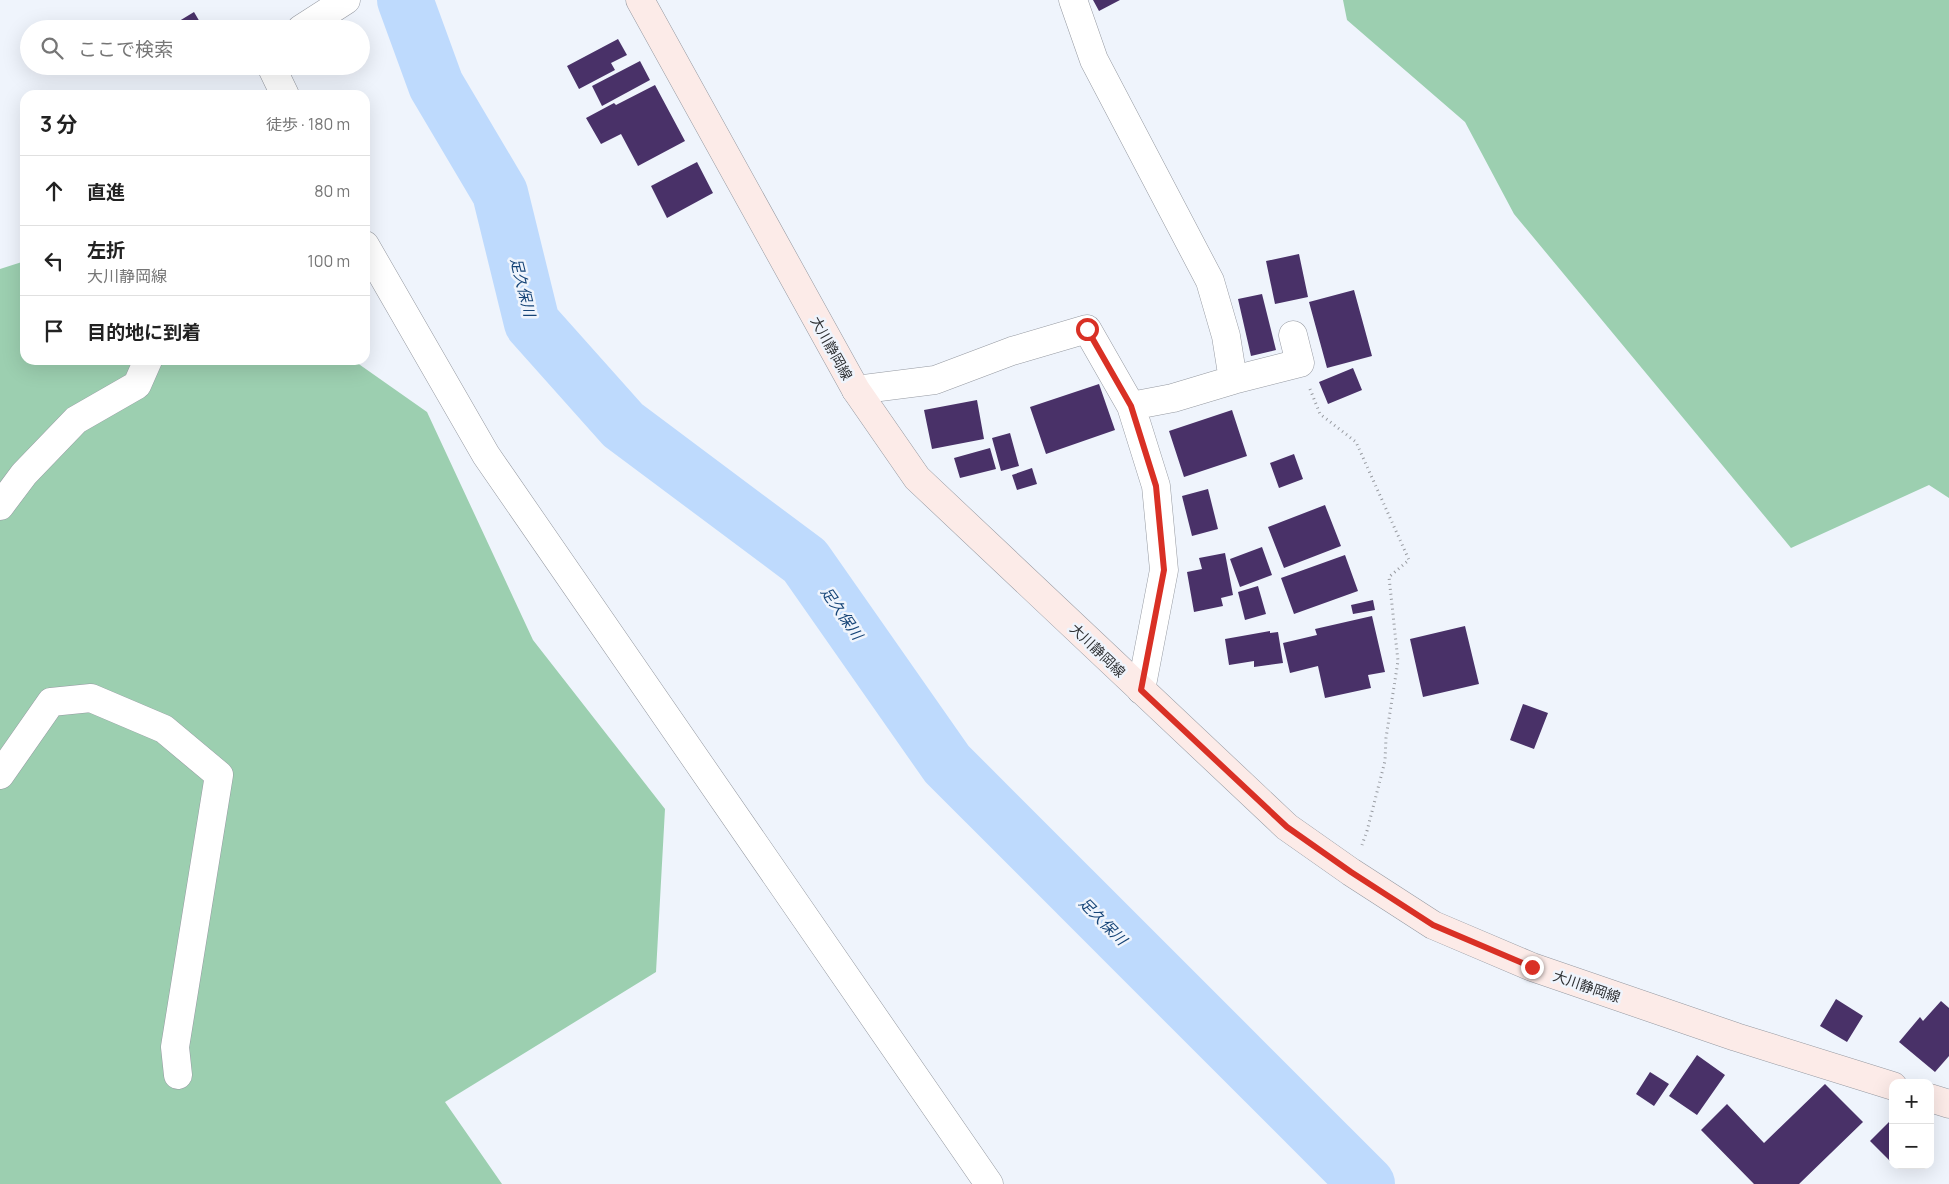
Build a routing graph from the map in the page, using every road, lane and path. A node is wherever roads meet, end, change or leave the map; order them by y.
1 (346, 0) edge
2 (640, 0) edge
3 (1073, 0) edge
4 (315, 20) edge
5 (275, 75) edge
6 (283, 90) edge
7 (370, 254) edge
8 (1293, 335) dead end
9 (1300, 363) junction
10 (146, 365) edge
11 (1233, 380) junction
12 (856, 390) junction
13 (1131, 406) junction
14 (0, 506) edge
15 (1141, 690) junction
16 (0, 775) edge
17 (1351, 872) junction
18 (178, 1075) dead end
19 (1889, 1085) edge
20 (1934, 1099) edge
21 (1949, 1104) edge
22 (989, 1184) edge

1 - 4 street
2 - 12 main road, 大川静岡線
3 - 11 street
5 - 6 street
7 - 22 street
8 - 9 street
9 - 11 street
9 - 17 path
10 - 14 street
11 - 13 street
12 - 13 street
12 - 15 main road, 大川静岡線
13 - 15 street
15 - 17 main road, 大川静岡線
16 - 18 street
17 - 19 main road, 大川静岡線
20 - 21 main road

